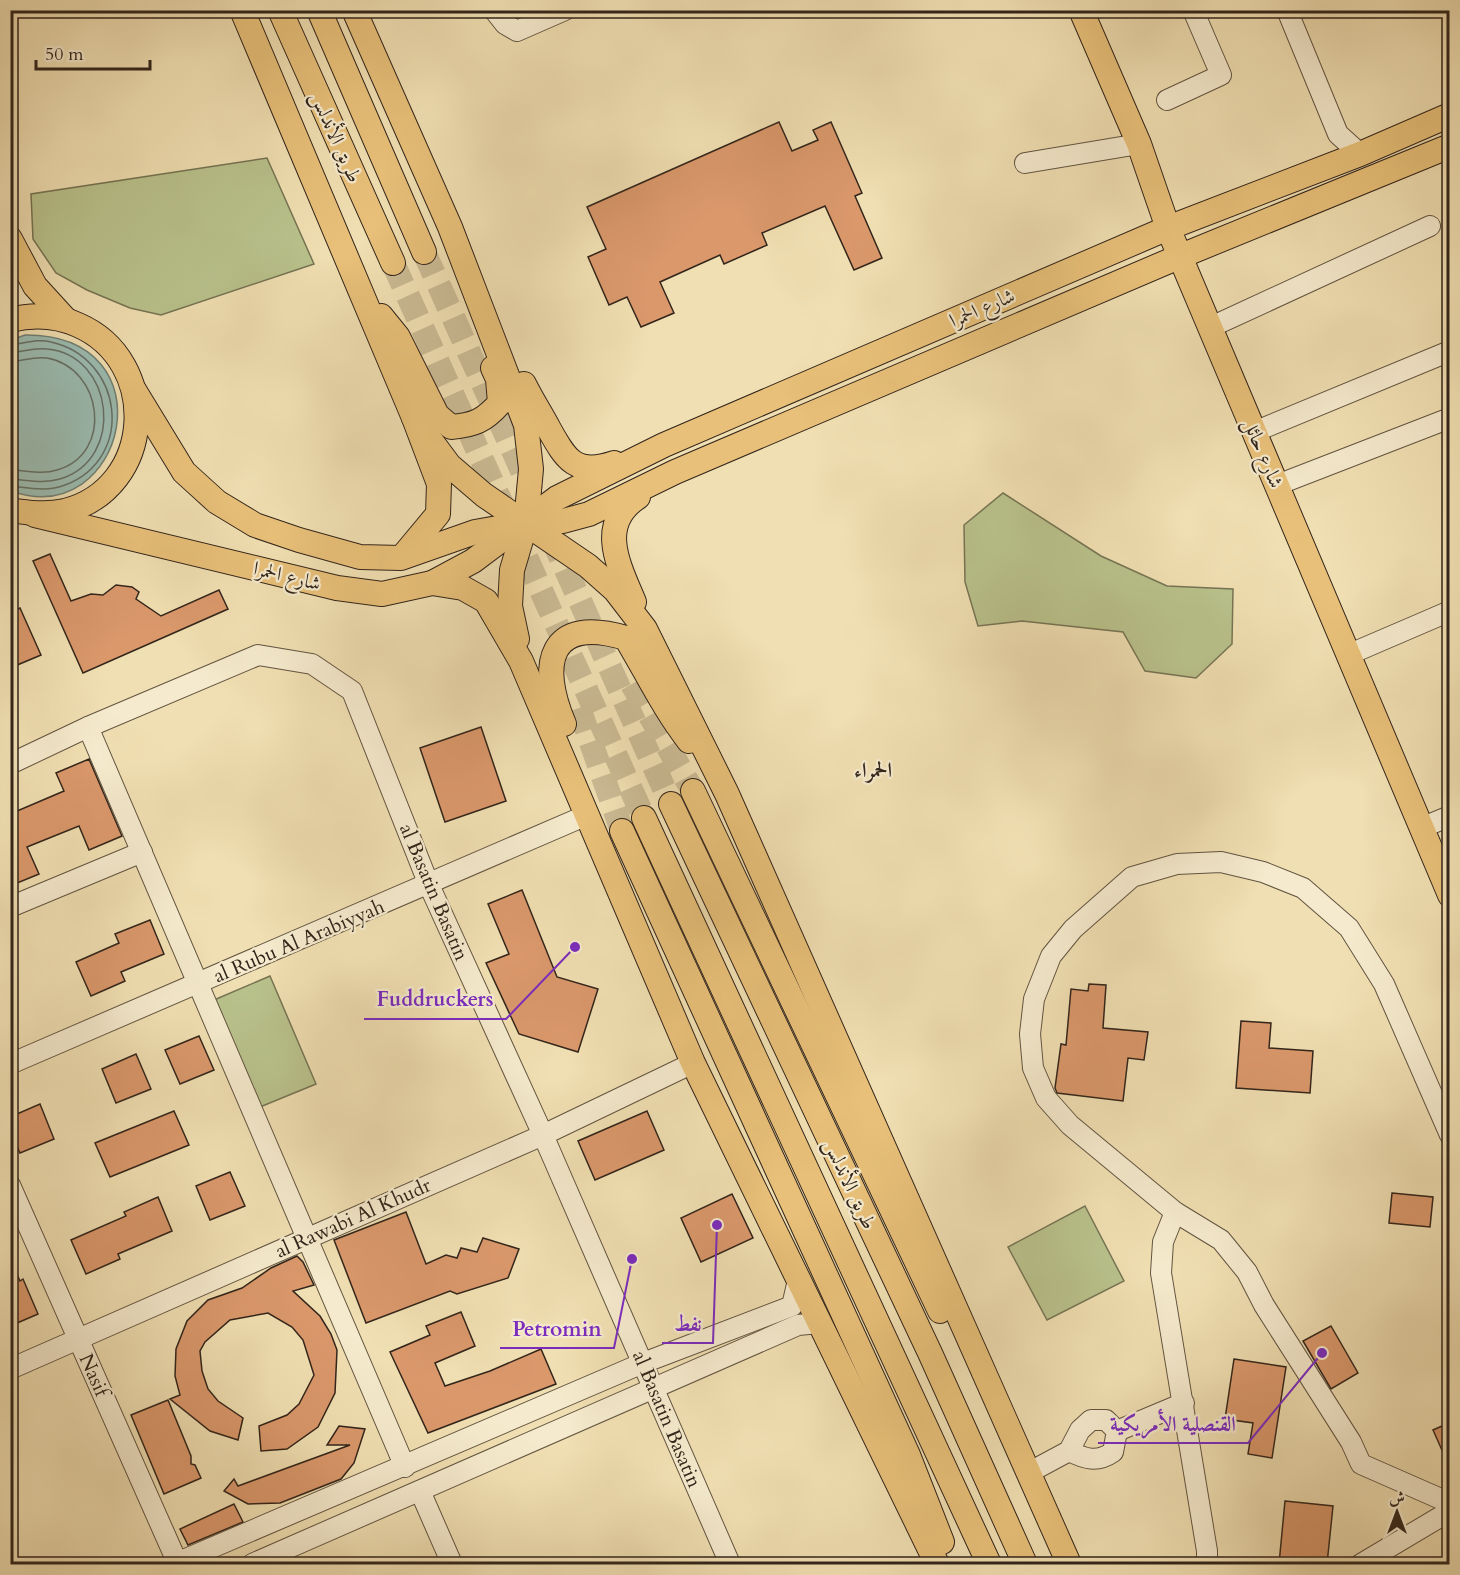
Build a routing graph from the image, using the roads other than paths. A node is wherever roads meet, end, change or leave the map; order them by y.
1 (242, 10) edge
2 (280, 10) edge
3 (319, 10) edge
4 (354, 10) edge
5 (494, 10) edge
6 (565, 10) edge
7 (1081, 10) edge
8 (1192, 10) edge
9 (1287, 10) edge
10 (1167, 100) dead end
11 (1449, 115) edge
12 (1139, 144) junction
13 (1449, 146) edge
14 (1359, 153) junction
15 (1025, 163) dead end
16 (1430, 226) dead end
17 (450, 227) junction
18 (10, 239) edge
19 (1175, 243) junction
20 (424, 252) tunnel mouth
21 (393, 263) tunnel mouth
22 (361, 291) junction
23 (10, 320) edge
24 (66, 320) junction
25 (1211, 327) junction
26 (1449, 351) edge
27 (134, 390) junction
28 (414, 418) junction
29 (1449, 418) edge
30 (1254, 432) junction
31 (664, 445) junction
32 (675, 472) junction
33 (1277, 485) junction
34 (10, 510) edge
35 (35, 515) junction
36 (526, 524) junction
37 (401, 558) junction
38 (432, 583) junction
39 (1449, 611) edge
40 (645, 629) junction
41 (1350, 654) junction
42 (521, 661) junction
43 (88, 727) junction
44 (10, 764) edge
45 (693, 791) tunnel mouth
46 (727, 794) junction
47 (671, 804) tunnel mouth
48 (587, 815) junction
49 (1449, 816) edge
50 (644, 818) tunnel mouth
51 (1421, 828) junction
52 (622, 831) tunnel mouth
53 (142, 852) junction
54 (429, 885) junction
55 (1449, 895) edge
56 (10, 907) edge
57 (198, 984) junction
58 (693, 1063) junction
59 (10, 1064) edge
60 (543, 1135) junction
61 (1449, 1135) edge
62 (10, 1185) edge
63 (15, 1206) edge
64 (1175, 1212) junction
65 (307, 1238) junction
66 (798, 1280) junction
67 (819, 1323) junction
68 (78, 1339) junction
69 (643, 1363) junction
70 (10, 1369) edge
71 (654, 1388) junction
72 (1184, 1403) junction
73 (1117, 1431) junction
74 (1069, 1451) junction
75 (405, 1467) junction
76 (1030, 1472) junction
77 (420, 1491) junction
78 (1449, 1503) edge
79 (1449, 1511) edge
80 (176, 1564) edge
81 (252, 1564) edge
82 (452, 1564) edge
83 (730, 1564) edge
84 (937, 1564) edge
85 (951, 1564) edge
86 (989, 1564) edge
87 (1025, 1564) edge
88 (1069, 1564) edge
89 (1207, 1564) edge
90 (1361, 1564) edge

1 - 22 main road
2 - 21 main road, طريق الأندلس
3 - 20 main road, طريق الأندلس
4 - 17 main road
5 - 6 street
7 - 12 main road, شارع حائل
8 - 10 street
9 - 14 street
11 - 14 main road, شارع الحمرا
12 - 15 street
12 - 19 main road, شارع حائل
13 - 19 main road, شارع الحمرا
14 - 19 main road, شارع الحمرا
16 - 25 street
17 - 22 main road
17 - 31 main road
17 - 36 main road
18 - 24 main road
19 - 25 main road, شارع حائل
19 - 31 main road, شارع الحمرا
19 - 32 main road, شارع الحمرا
22 - 28 main road
23 - 24 main road
24 - 27 main road
25 - 30 main road, شارع حائل
26 - 30 street
27 - 35 main road
27 - 37 main road, شارع الحمرا
28 - 36 main road
28 - 37 main road
29 - 33 street
30 - 33 main road, شارع حائل
31 - 36 main road, شارع الحمرا
32 - 36 main road, شارع الحمرا
32 - 40 main road
33 - 41 main road, شارع حائل
34 - 35 main road, شارع الحمرا
35 - 38 main road, شارع الحمرا
36 - 37 main road, شارع الحمرا
36 - 38 main road, شارع الحمرا
36 - 40 main road
36 - 42 main road
38 - 42 main road
39 - 41 street
40 - 46 main road
41 - 51 main road, شارع حائل
42 - 48 main road
43 - 44 street, al Basatin Basatin
43 - 53 street
43 - 54 street, al Basatin Basatin
45 - 76 main road
46 - 48 main road
46 - 76 main road
47 - 87 main road, طريق الأندلس
48 - 54 street, al Rubu Al Arabiyyah
48 - 58 main road
49 - 51 street
50 - 86 main road, طريق الأندلس
51 - 55 main road, شارع حائل
52 - 85 main road
53 - 56 street
53 - 57 street
54 - 57 street, al Rubu Al Arabiyyah
54 - 60 street, al Basatin Basatin
57 - 59 street, al Rubu Al Arabiyyah
57 - 65 street
58 - 60 street, al Rawabi Al Khudr
58 - 66 main road
60 - 65 street, al Rawabi Al Khudr
60 - 69 street, al Basatin Basatin
61 - 64 street
62 - 63 street, Nasif
63 - 68 street, Nasif
64 - 72 street
64 - 78 street
65 - 68 street, al Rawabi Al Khudr
65 - 75 street
66 - 67 main road
66 - 69 street
67 - 71 street
67 - 84 main road
68 - 70 street, al Rawabi Al Khudr
68 - 80 street, Nasif
69 - 71 street, al Basatin Basatin
69 - 75 street
71 - 77 street
71 - 83 street, al Basatin Basatin
72 - 73 street
72 - 89 street
73 - 74 street
73 - 74 street
74 - 76 street
75 - 80 street
76 - 88 main road
77 - 81 street
77 - 82 street
79 - 90 street

